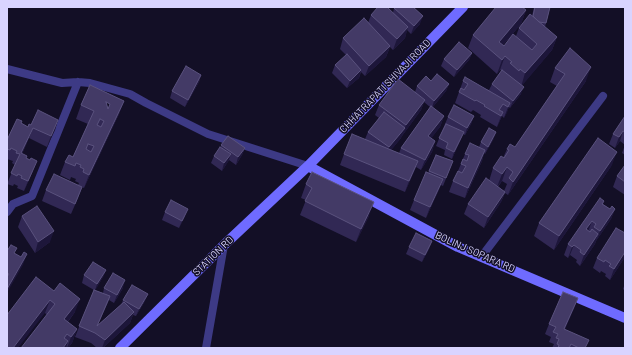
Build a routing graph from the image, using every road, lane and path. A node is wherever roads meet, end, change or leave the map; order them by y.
1 (463, 7) edge
2 (7, 69) edge
3 (78, 82) junction
4 (603, 96) dead end
5 (308, 166) junction
6 (7, 212) edge
7 (224, 245) junction
8 (482, 256) junction
9 (625, 318) edge
10 (120, 348) edge
11 (206, 348) edge

1 - 5 main road, CHHATRAPATI SHIVAJI ROAD
2 - 3 street
3 - 5 street
3 - 6 street
4 - 8 street
5 - 7 main road, STATION RD
5 - 8 main road, BOLINJ SOPARA RD
7 - 10 main road, STATION RD
7 - 11 street
8 - 9 main road, BOLINJ SOPARA RD

